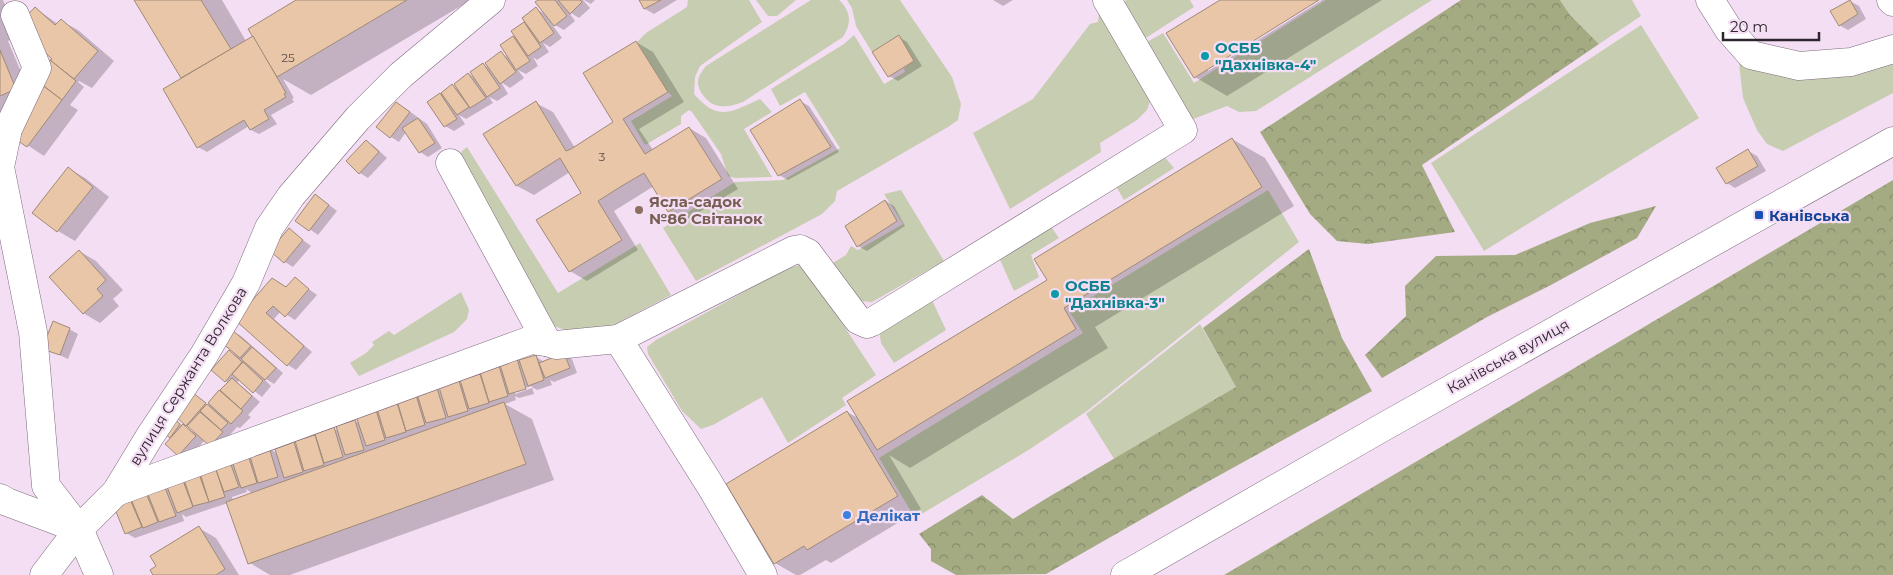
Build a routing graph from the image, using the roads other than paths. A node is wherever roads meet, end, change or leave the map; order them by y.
1 (491, 0) edge
2 (1107, 0) edge
3 (1710, 0) edge
4 (15, 15) dead end
5 (1889, 52) edge
6 (1893, 141) edge
7 (450, 162) dead end
8 (618, 339) junction
9 (547, 342) junction
10 (116, 492) junction
11 (0, 498) edge
12 (80, 529) junction
13 (44, 575) edge
14 (99, 575) edge
15 (763, 575) edge
16 (1125, 575) edge

1 - 10 street, вулиця Сержанта Волкова
2 - 8 street
3 - 5 street
4 - 12 street
6 - 16 street, Канівська вулиця
7 - 9 street
8 - 9 street
8 - 15 street
9 - 10 street
10 - 12 street, вулиця Сержанта Волкова
11 - 12 street
12 - 13 street, вулиця Сержанта Волкова
12 - 14 street

